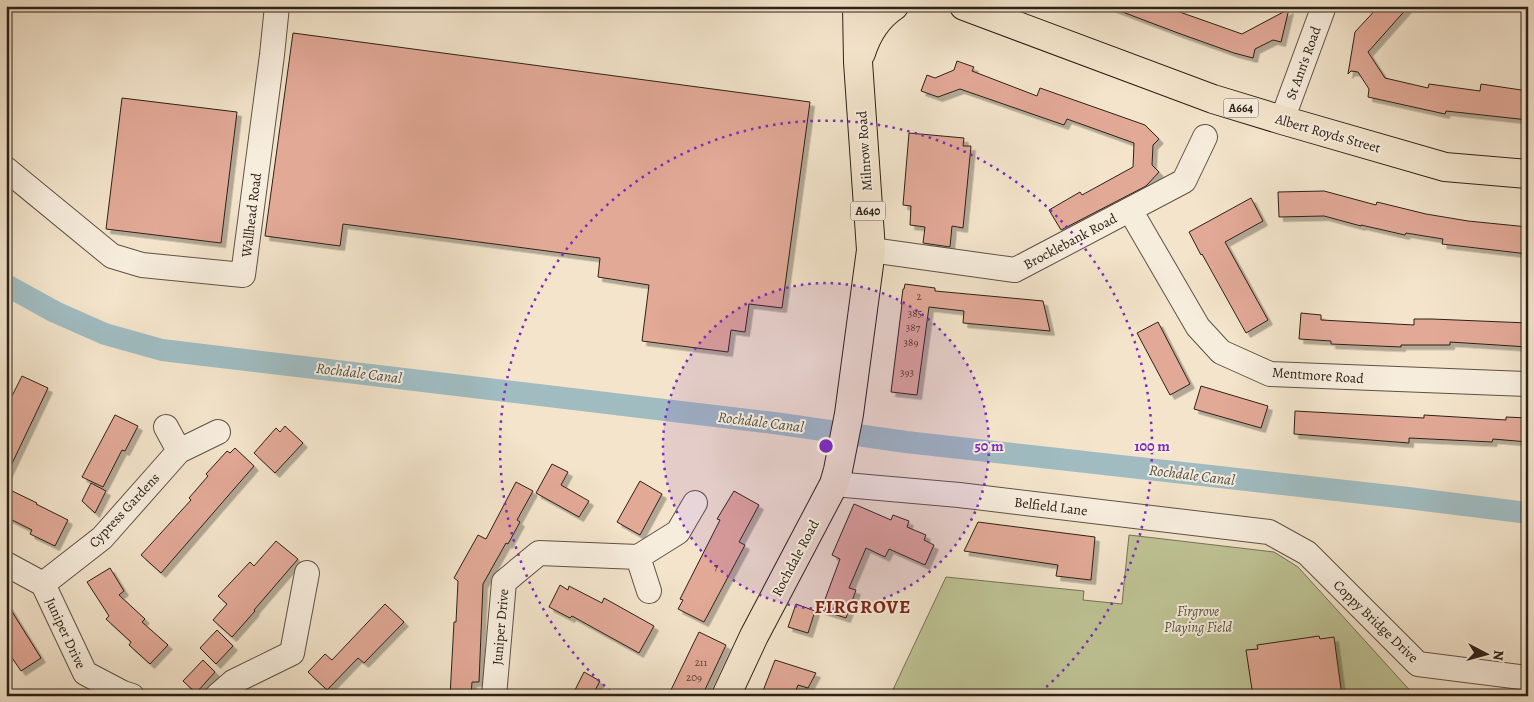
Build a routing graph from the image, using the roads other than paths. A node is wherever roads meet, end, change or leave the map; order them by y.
1 (277, 6) edge
2 (857, 6) edge
3 (894, 6) edge
4 (964, 6) edge
5 (1324, 6) edge
6 (858, 62) junction
7 (1282, 120) junction
8 (1205, 137) dead end
9 (6, 169) edge
10 (1528, 174) edge
11 (1130, 210) junction
12 (871, 250) junction
13 (1528, 384) edge
14 (849, 414) joint
15 (166, 428) dead end
16 (218, 432) dead end
17 (179, 451) junction
18 (836, 477) junction
19 (695, 503) dead end
20 (1269, 532) joint
21 (638, 557) junction
22 (6, 564) edge
23 (307, 573) dead end
24 (43, 584) junction
25 (648, 591) dead end
26 (1528, 678) edge
27 (125, 695) edge
28 (217, 696) edge
29 (494, 696) edge
30 (726, 696) edge

1 - 9 street, Wallhead Road
2 - 6 main road, Milnrow Road / A640
3 - 6 main road
4 - 7 main road, Albert Royds Street / A664
5 - 7 street, St Ann's Road
6 - 12 main road, Milnrow Road / A640
7 - 10 main road, Albert Royds Street / A664
8 - 11 street, Brocklebank Road
11 - 12 street, Brocklebank Road
11 - 13 street, Mentmore Road
12 - 14 main road, Milnrow Road / A640
14 - 18 main road, Rochdale Road / A640
15 - 17 street
16 - 17 street, Cypress Gardens
17 - 24 street, Cypress Gardens
18 - 20 street, Belfield Lane
18 - 30 main road, Rochdale Road / A640
19 - 21 street
20 - 26 street, Coppy Bridge Drive
21 - 25 street
21 - 29 street, Juniper Drive
22 - 24 street, Juniper Drive
23 - 28 street
24 - 27 street, Juniper Drive

